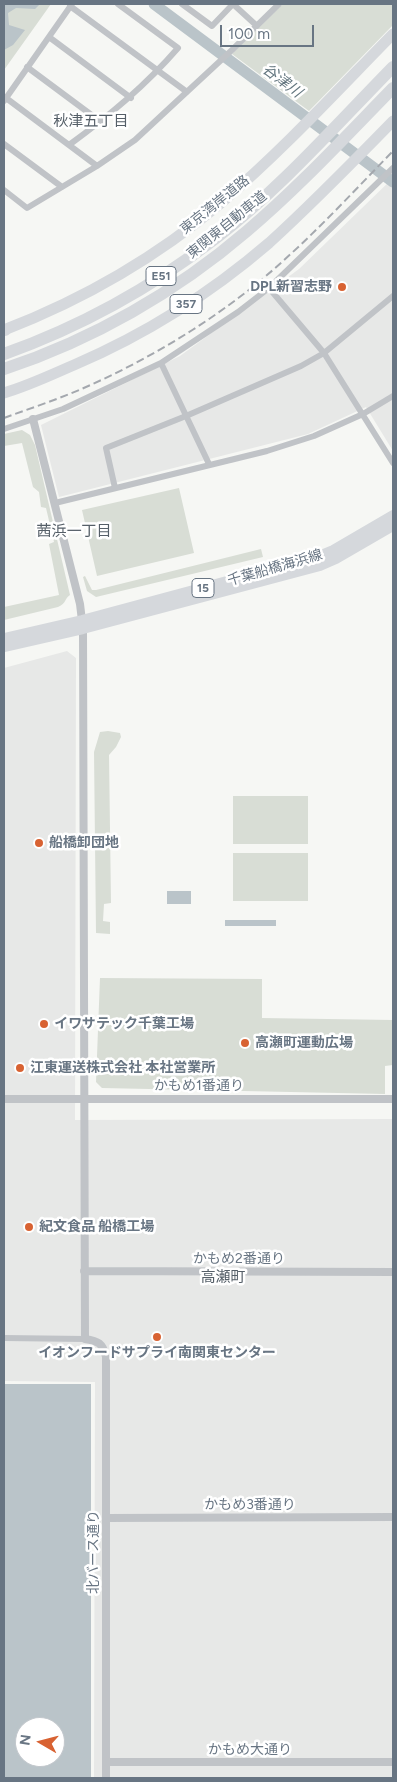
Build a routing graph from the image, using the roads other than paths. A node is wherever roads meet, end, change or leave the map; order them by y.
1 (118, 4) edge
2 (182, 4) edge
3 (233, 4) edge
4 (279, 4) edge
5 (71, 5) edge
6 (257, 26) junction
7 (393, 34) edge
8 (49, 37) junction
9 (27, 67) junction
10 (393, 67) edge
11 (157, 72) junction
12 (393, 88) edge
13 (187, 92) junction
14 (130, 98) junction
15 (5, 100) edge
16 (393, 121) edge
17 (101, 122) junction
18 (4, 144) edge
19 (69, 145) junction
20 (97, 166) junction
21 (393, 168) edge
22 (62, 188) junction
23 (4, 190) edge
24 (269, 288) junction
25 (393, 296) edge
26 (4, 330) edge
27 (324, 353) junction
28 (4, 354) edge
29 (162, 363) junction
30 (4, 369) edge
31 (4, 393) edge
32 (393, 396) edge
33 (363, 414) junction
34 (186, 416) junction
35 (33, 419) junction
36 (4, 429) edge
37 (393, 463) edge
38 (209, 464) junction
39 (116, 488) junction
40 (55, 503) junction
41 (393, 515) edge
42 (393, 526) edge
43 (83, 625) junction
44 (4, 638) edge
45 (4, 647) edge
46 (4, 1099) edge
47 (84, 1099) junction
48 (393, 1099) edge
49 (84, 1271) junction
50 (393, 1272) edge
51 (4, 1338) edge
52 (84, 1339) junction
53 (393, 1517) edge
54 (106, 1518) junction
55 (106, 1762) junction
56 (393, 1762) edge
57 (106, 1778) edge

1 - 11 street
2 - 3 street
3 - 6 street
4 - 6 street
5 - 8 street
5 - 11 street
6 - 13 street
7 - 26 highway, 東京湾岸道路
8 - 9 street
8 - 14 street
9 - 15 street
9 - 17 street
10 - 28 highway, 東関東自動車道 / E51
11 - 13 street
11 - 14 street
12 - 30 highway, 東関東自動車道 / E51
13 - 20 street
14 - 17 street
15 - 19 street
16 - 31 highway, 357
17 - 19 street
18 - 22 street
19 - 20 street
20 - 22 street
21 - 24 street
22 - 23 street
24 - 27 street
24 - 29 street
25 - 27 street
27 - 33 street
27 - 34 street
29 - 34 street
29 - 35 street
32 - 33 street
33 - 37 street
33 - 38 street
34 - 38 street
34 - 39 street
35 - 36 street
35 - 40 street
38 - 39 street
39 - 40 street
40 - 43 street
41 - 43 main road, 千葉船橋海浜線 / 15
42 - 43 main road, 千葉船橋海浜線 / 15
43 - 44 main road, 千葉船橋海浜線 / 15
43 - 45 main road, 千葉船橋海浜線 / 15
43 - 47 street
46 - 47 street, かもめ1番通り
47 - 48 street, かもめ1番通り
47 - 49 street
49 - 50 street, かもめ2番通り
49 - 52 street
51 - 52 street
52 - 54 street, 北バース通り
53 - 54 street, かもめ3番通り
54 - 55 street, 北バース通り
55 - 56 street, かもめ大通り
55 - 57 street, 北バース通り

